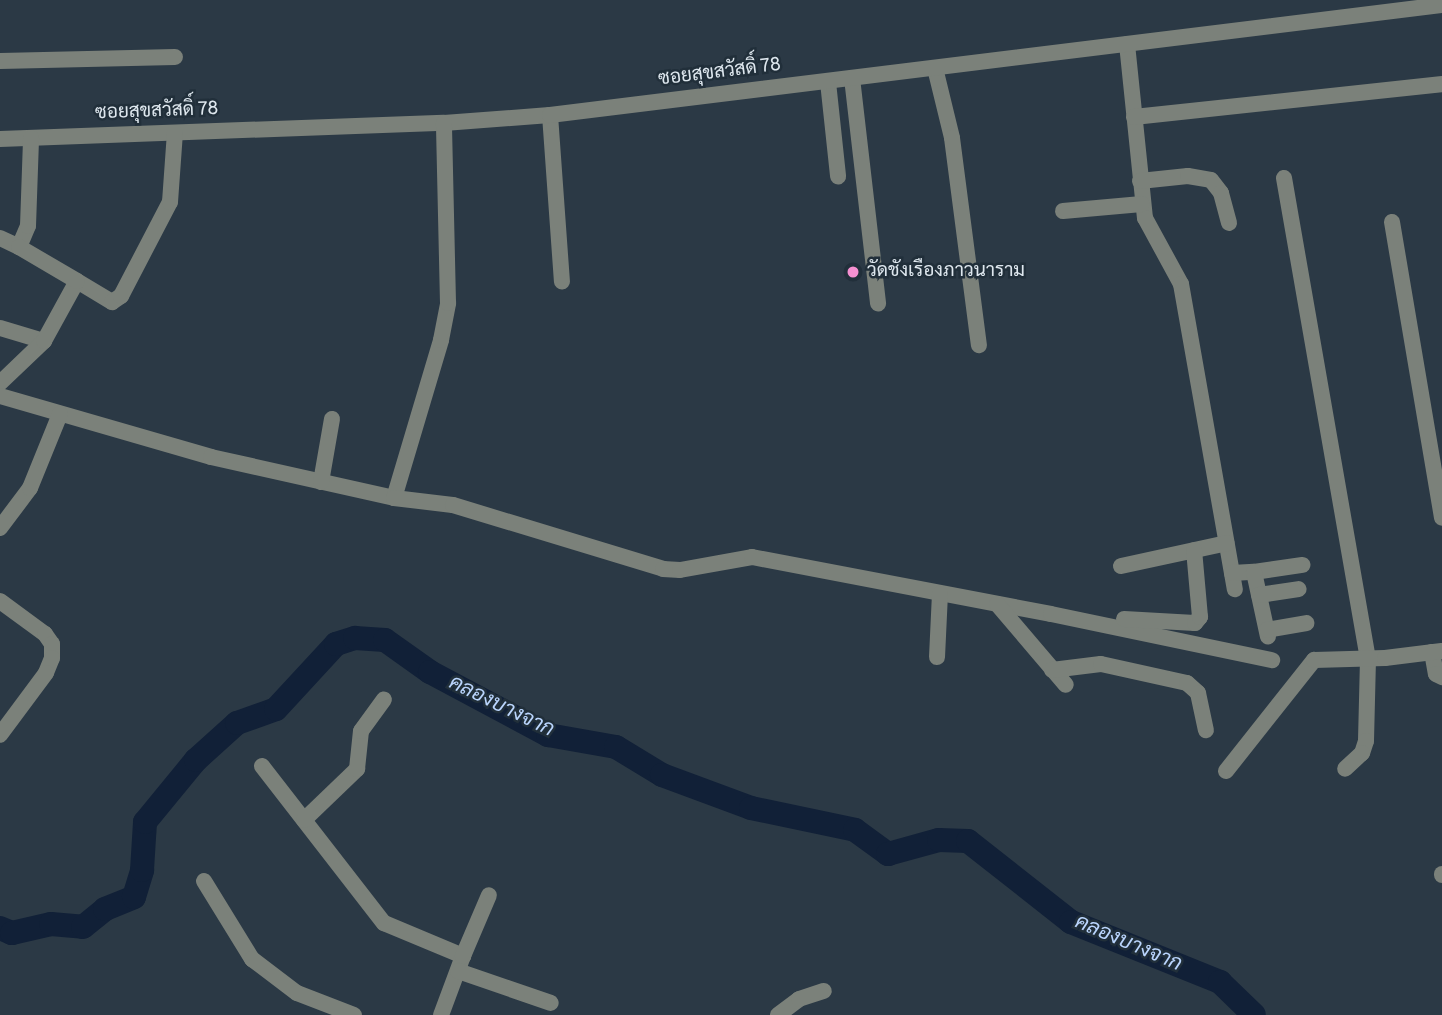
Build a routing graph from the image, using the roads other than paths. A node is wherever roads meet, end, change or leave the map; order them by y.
1 (1442, 5) edge
2 (1127, 44) junction
3 (174, 57) dead end
4 (0, 61) edge
5 (935, 68) junction
6 (852, 78) junction
7 (828, 82) junction
8 (1442, 84) edge
9 (550, 115) junction
10 (1134, 117) junction
11 (443, 123) junction
12 (175, 133) junction
13 (32, 138) junction
14 (0, 139) edge
15 (838, 176) dead end
16 (1284, 178) dead end
17 (1140, 181) junction
18 (1142, 204) junction
19 (1063, 211) dead end
20 (1392, 222) dead end
21 (1229, 223) dead end
22 (0, 237) edge
23 (19, 247) junction
24 (76, 281) junction
25 (562, 282) dead end
26 (878, 304) dead end
27 (0, 328) edge
28 (44, 341) junction
29 (979, 345) dead end
30 (0, 383) edge
31 (0, 396) edge
32 (60, 414) junction
33 (332, 419) dead end
34 (321, 482) junction
35 (394, 498) junction
36 (1442, 518) edge
37 (0, 528) edge
38 (1227, 543) junction
39 (1194, 550) junction
40 (1302, 565) dead end
41 (1121, 566) dead end
42 (1254, 572) junction
43 (1298, 589) dead end
44 (940, 594) junction
45 (1259, 595) junction
46 (0, 601) edge
47 (997, 604) junction
48 (1124, 619) dead end
49 (1306, 623) dead end
50 (1437, 651) edge
51 (937, 657) dead end
52 (1368, 659) junction
53 (1272, 660) dead end
54 (1052, 670) junction
55 (1442, 677) edge
56 (1066, 685) dead end
57 (384, 699) dead end
58 (1206, 730) dead end
59 (0, 735) edge
60 (262, 766) dead end
61 (1345, 769) dead end
62 (1226, 771) dead end
63 (304, 820) junction
64 (204, 881) dead end
65 (489, 895) dead end
66 (460, 963) junction
67 (824, 991) dead end
68 (551, 1003) dead end
69 (354, 1015) edge
70 (441, 1015) edge
71 (778, 1015) edge

1 - 2 street, ซอยสุขสวัสดิ์ 78
2 - 5 street, ซอยสุขสวัสดิ์ 78
2 - 10 street
3 - 4 street
5 - 6 street, ซอยสุขสวัสดิ์ 78
5 - 29 street
6 - 7 street, ซอยสุขสวัสดิ์ 78
6 - 26 street
7 - 9 street, ซอยสุขสวัสดิ์ 78
7 - 15 street
8 - 10 street
9 - 11 street, ซอยสุขสวัสดิ์ 78
9 - 25 street
10 - 17 street
11 - 12 street, ซอยสุขสวัสดิ์ 78
11 - 35 street
12 - 13 street, ซอยสุขสวัสดิ์ 78
12 - 24 street
13 - 14 street, ซอยสุขสวัสดิ์ 78
13 - 23 street
16 - 52 street
17 - 18 street
17 - 21 street
18 - 19 street
18 - 38 street
20 - 36 street
22 - 23 street
23 - 24 street
24 - 28 street
27 - 28 street
28 - 30 street
31 - 32 street
32 - 34 street
32 - 37 street
33 - 34 street
34 - 35 street
35 - 44 street
38 - 39 street
38 - 42 street
39 - 41 street
39 - 48 street
40 - 42 street
42 - 45 street
43 - 45 street
44 - 47 street
44 - 51 street
45 - 49 street
46 - 59 street
47 - 53 street
47 - 54 street
50 - 52 street
50 - 55 street
52 - 61 street
52 - 62 street
54 - 56 street
54 - 58 street
57 - 63 street
60 - 63 street
63 - 66 street
64 - 69 street
65 - 66 street
66 - 68 street
66 - 70 street
67 - 71 street

